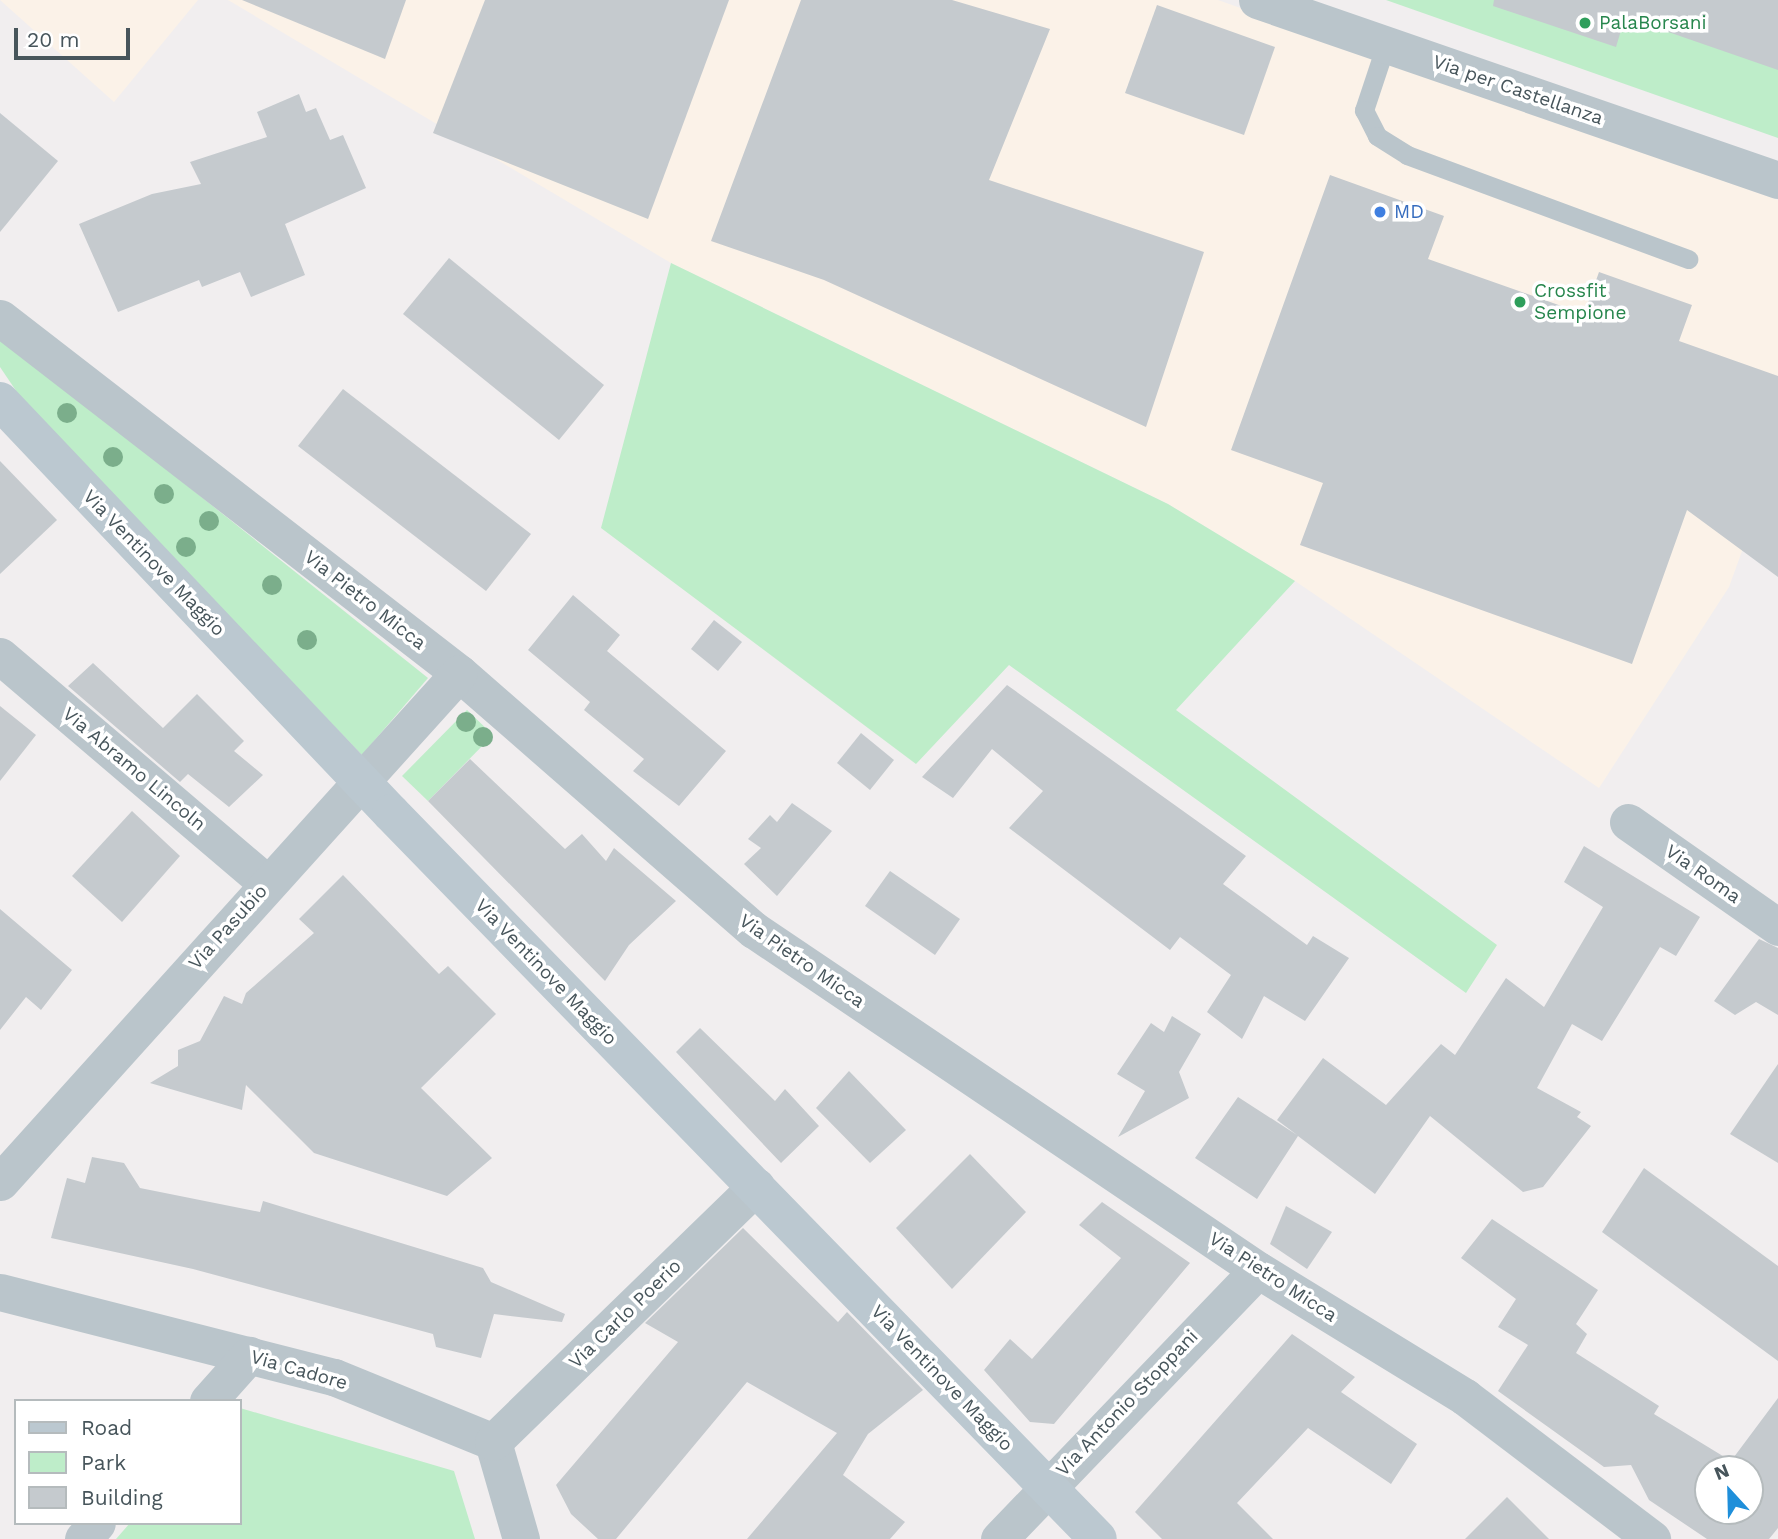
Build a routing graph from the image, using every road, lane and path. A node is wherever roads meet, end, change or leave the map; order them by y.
1 (1258, 0) edge
2 (1386, 44) junction
3 (1778, 180) edge
4 (1688, 259) dead end
5 (0, 318) edge
6 (0, 401) edge
7 (0, 656) edge
8 (458, 673) junction
9 (361, 781) junction
10 (1628, 822) dead end
11 (267, 883) junction
12 (1778, 927) edge
13 (0, 1182) edge
14 (756, 1186) junction
15 (1258, 1270) junction
16 (0, 1292) edge
17 (249, 1355) junction
18 (210, 1399) edge
19 (493, 1442) junction
20 (1046, 1487) junction
21 (95, 1525) edge
22 (83, 1539) edge
23 (521, 1539) edge
24 (999, 1539) edge
25 (1098, 1539) edge
26 (1652, 1539) edge

1 - 2 street, Via per Castellanza
2 - 3 street, Via per Castellanza
2 - 4 lane
5 - 8 street, Via Pietro Micca
6 - 9 street, Via Ventinove Maggio
7 - 11 street, Via Abramo Lincoln
8 - 9 street, Via Pasubio
8 - 15 street, Via Pietro Micca
9 - 11 street, Via Pasubio
9 - 14 street, Via Ventinove Maggio
10 - 12 street, Via Roma
11 - 13 street, Via Pasubio
14 - 19 street, Via Carlo Poerio
14 - 20 street, Via Ventinove Maggio
15 - 20 street, Via Antonio Stoppani
15 - 26 street, Via Pietro Micca
16 - 17 street, Via Cadore
17 - 18 street
17 - 19 street, Via Cadore
19 - 23 street
20 - 24 street, Via Antonio Stoppani
20 - 25 street, Via Ventinove Maggio
21 - 22 street

